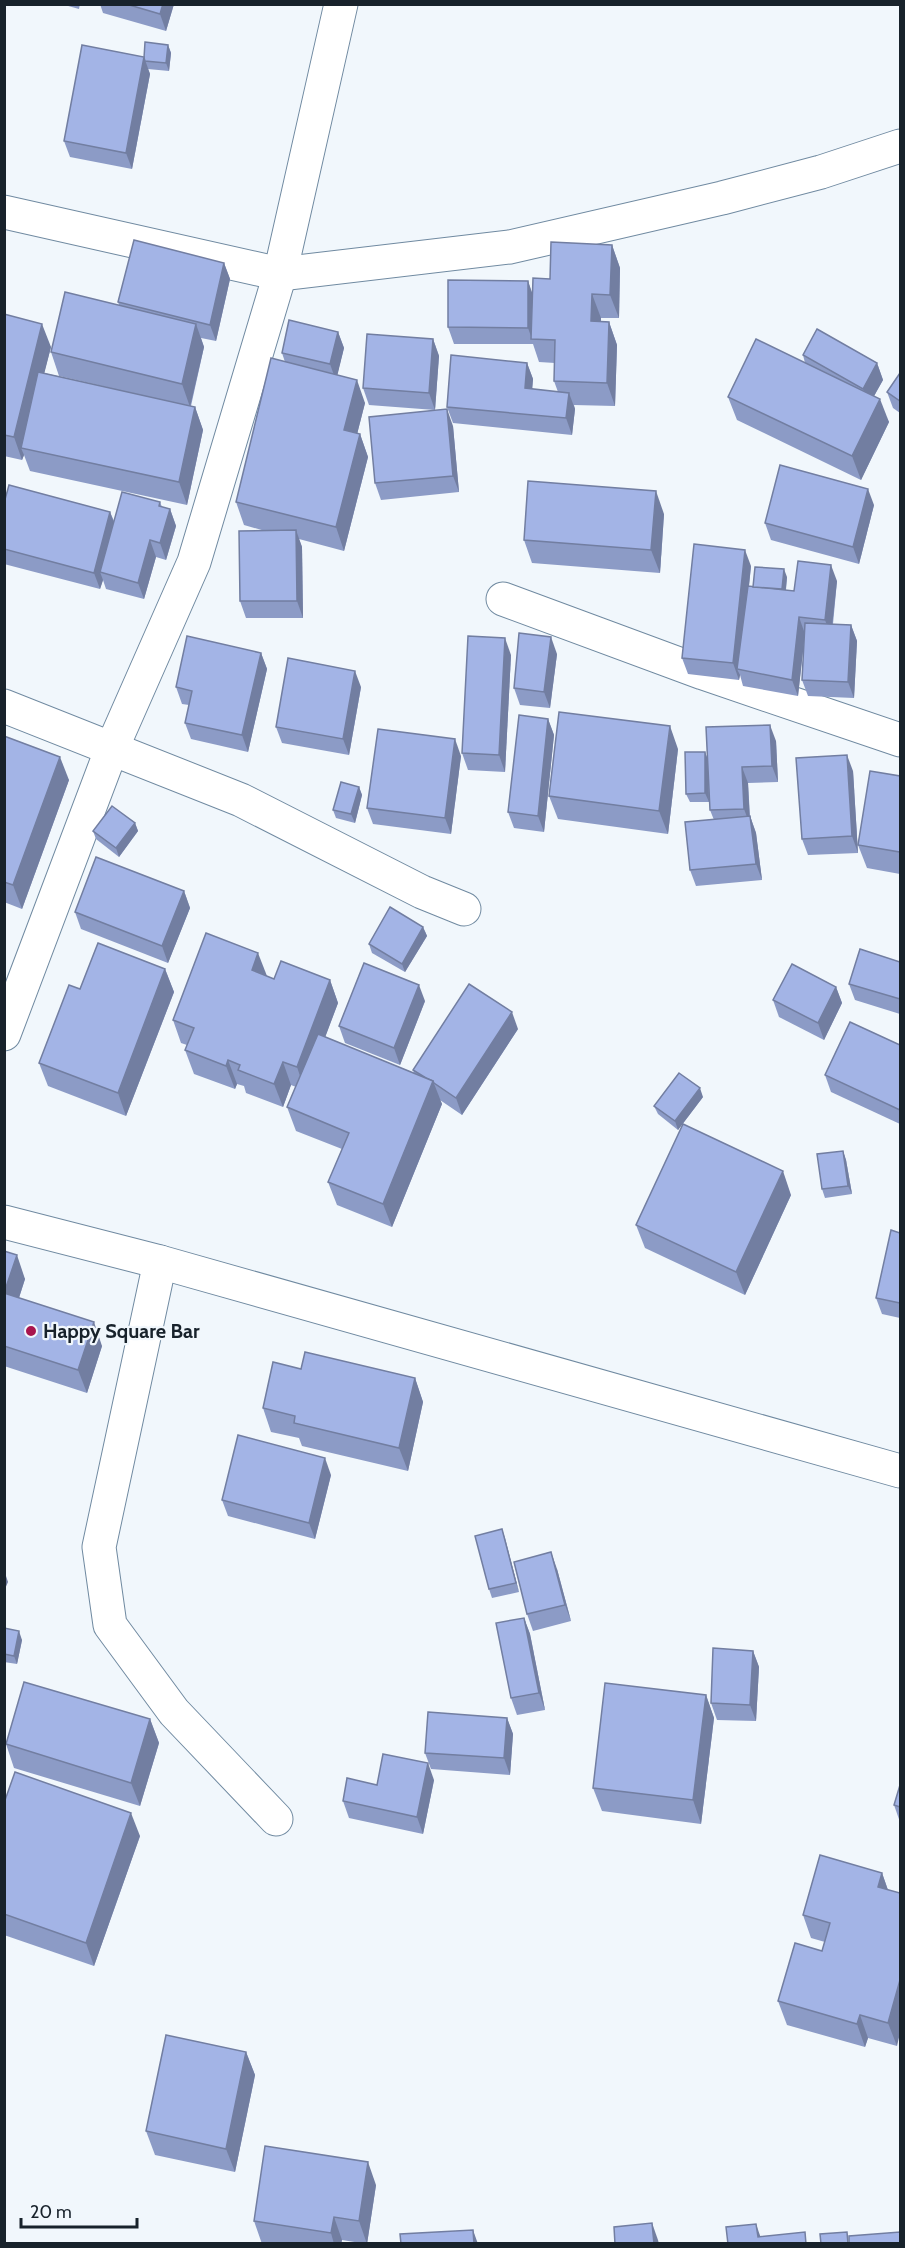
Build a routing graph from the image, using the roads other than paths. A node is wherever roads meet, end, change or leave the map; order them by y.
1 (341, 4) edge
2 (900, 146) edge
3 (4, 212) edge
4 (280, 274) junction
5 (503, 599) dead end
6 (4, 706) edge
7 (900, 740) edge
8 (111, 748) junction
9 (464, 909) dead end
10 (4, 1034) edge
11 (4, 1222) edge
12 (160, 1262) junction
13 (900, 1471) edge
14 (276, 1819) dead end

1 - 4 main road
2 - 4 main road
3 - 4 main road
4 - 8 main road
5 - 7 main road
6 - 8 main road
8 - 9 main road
8 - 10 main road
11 - 12 main road
12 - 13 main road
12 - 14 main road

